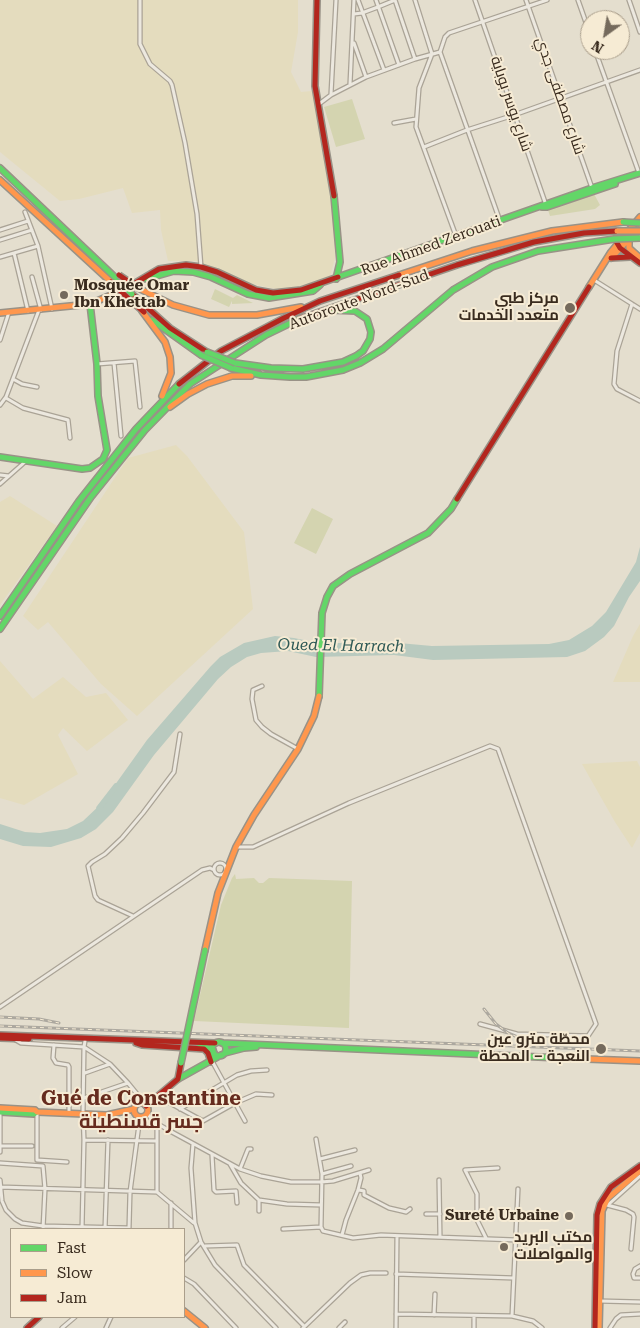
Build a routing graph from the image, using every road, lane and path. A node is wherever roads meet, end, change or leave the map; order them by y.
1 (140, 0) edge
2 (317, 0) edge
3 (336, 0) edge
4 (354, 0) edge
5 (358, 0) edge
6 (376, 0) edge
7 (415, 0) edge
8 (475, 0) edge
9 (526, 0) edge
10 (547, 0) edge
11 (629, 0) edge
12 (528, 6) junction
13 (378, 7) junction
14 (362, 12) junction
15 (354, 14) junction
16 (640, 18) edge
17 (636, 20) junction
18 (483, 22) junction
19 (640, 32) edge
20 (353, 40) junction
21 (440, 52) junction
22 (432, 54) junction
23 (415, 59) junction
24 (599, 60) edge
25 (399, 66) junction
26 (384, 70) junction
27 (640, 70) edge
28 (366, 77) junction
29 (606, 81) junction
30 (350, 85) junction
31 (331, 95) junction
32 (561, 98) junction
33 (319, 104) junction
34 (514, 115) junction
35 (416, 119) junction
36 (394, 123) dead end
37 (467, 130) junction
38 (424, 147) junction
39 (0, 168) edge
40 (640, 174) edge
41 (0, 180) edge
42 (593, 190) junction
43 (547, 206) junction
44 (25, 212) dead end
45 (640, 217) edge
46 (28, 221) junction
47 (500, 221) junction
48 (640, 225) edge
49 (0, 230) edge
50 (32, 230) junction
51 (640, 231) edge
52 (456, 236) junction
53 (629, 238) junction
54 (640, 238) edge
55 (0, 240) edge
56 (617, 243) junction
57 (82, 244) junction
58 (38, 246) junction
59 (14, 253) junction
60 (0, 257) edge
61 (630, 257) junction
62 (611, 258) junction
63 (640, 258) edge
64 (340, 262) junction
65 (640, 263) edge
66 (201, 267) junction
67 (600, 270) junction
68 (346, 275) junction
69 (32, 277) dead end
70 (336, 279) junction
71 (594, 280) junction
72 (323, 283) junction
73 (138, 285) junction
74 (131, 296) junction
75 (320, 301) junction
76 (90, 304) junction
77 (632, 304) junction
78 (52, 309) junction
79 (640, 309) edge
80 (40, 310) junction
81 (324, 310) junction
82 (28, 311) junction
83 (142, 311) junction
84 (0, 312) edge
85 (8, 312) junction
86 (0, 340) edge
87 (114, 362) junction
88 (97, 364) junction
89 (233, 365) junction
90 (262, 375) junction
91 (13, 379) junction
92 (37, 387) dead end
93 (6, 398) junction
94 (640, 401) edge
95 (0, 405) edge
96 (140, 407) dead end
97 (154, 410) junction
98 (157, 417) junction
99 (121, 436) dead end
100 (70, 438) dead end
101 (0, 457) edge
102 (26, 461) junction
103 (0, 475) edge
104 (9, 476) junction
105 (0, 484) edge
106 (0, 616) edge
107 (0, 629) edge
108 (262, 686) dead end
109 (180, 734) dead end
110 (298, 749) junction
111 (236, 847) junction
112 (214, 870) junction
113 (227, 872) junction
114 (134, 916) junction
115 (0, 1007) edge
116 (480, 1024) dead end
117 (0, 1036) edge
118 (14, 1039) junction
119 (136, 1043) junction
120 (215, 1043) junction
121 (222, 1043) junction
122 (85, 1044) junction
123 (54, 1045) junction
124 (306, 1048) junction
125 (214, 1052) junction
126 (223, 1054) junction
127 (211, 1062) junction
128 (640, 1062) edge
129 (110, 1064) junction
130 (268, 1070) dead end
131 (84, 1073) junction
132 (178, 1079) junction
133 (224, 1082) junction
134 (128, 1083) junction
135 (272, 1095) dead end
136 (156, 1096) junction
137 (84, 1098) junction
138 (235, 1103) junction
139 (143, 1105) junction
140 (134, 1109) junction
141 (0, 1110) edge
142 (180, 1110) junction
143 (38, 1112) junction
144 (68, 1113) junction
145 (147, 1113) junction
146 (83, 1114) junction
147 (140, 1117) junction
148 (245, 1121) dead end
149 (157, 1124) junction
150 (316, 1139) dead end
151 (84, 1140) junction
152 (108, 1140) junction
153 (137, 1140) junction
154 (157, 1140) junction
155 (193, 1144) junction
156 (32, 1146) dead end
157 (0, 1147) edge
158 (251, 1149) dead end
159 (355, 1150) dead end
160 (0, 1152) edge
161 (212, 1155) junction
162 (320, 1159) junction
163 (67, 1162) dead end
164 (0, 1163) edge
165 (230, 1164) junction
166 (351, 1166) dead end
167 (640, 1166) edge
168 (498, 1168) dead end
169 (240, 1169) junction
170 (369, 1170) dead end
171 (640, 1172) edge
172 (360, 1173) junction
173 (322, 1174) junction
174 (640, 1176) edge
175 (0, 1180) edge
176 (439, 1180) dead end
177 (321, 1182) junction
178 (0, 1187) edge
179 (45, 1189) junction
180 (518, 1189) dead end
181 (358, 1190) junction
182 (82, 1191) junction
183 (107, 1191) junction
184 (130, 1192) junction
185 (157, 1192) junction
186 (259, 1200) junction
187 (171, 1203) junction
188 (237, 1203) dead end
189 (604, 1204) junction
190 (321, 1205) junction
191 (410, 1208) dead end
192 (259, 1211) dead end
193 (426, 1214) dead end
194 (440, 1214) junction
195 (195, 1223) junction
196 (43, 1227) edge
197 (321, 1227) junction
198 (82, 1228) edge
199 (105, 1228) edge
200 (129, 1228) edge
201 (171, 1228) edge
202 (283, 1229) dead end
203 (342, 1235) junction
204 (397, 1237) junction
205 (440, 1237) junction
206 (486, 1238) junction
207 (516, 1240) junction
208 (201, 1242) junction
209 (205, 1246) junction
210 (631, 1249) dead end
211 (185, 1259) edge
212 (640, 1266) edge
213 (386, 1273) dead end
214 (396, 1274) junction
215 (514, 1278) junction
216 (640, 1278) edge
217 (185, 1279) edge
218 (435, 1294) dead end
219 (600, 1301) junction
220 (640, 1302) edge
221 (185, 1311) edge
222 (396, 1314) junction
223 (640, 1314) edge
224 (434, 1315) junction
225 (474, 1316) junction
226 (512, 1316) junction
227 (38, 1318) edge
228 (74, 1318) edge
229 (345, 1322) dead end
230 (303, 1327) edge
231 (27, 1328) edge
232 (62, 1328) edge
233 (205, 1328) edge
234 (236, 1328) edge
235 (276, 1328) edge
236 (339, 1328) edge
237 (396, 1328) edge
238 (474, 1328) edge
239 (542, 1328) edge
240 (595, 1328) edge
241 (599, 1328) edge
242 (610, 1328) edge

1 - 66 street
2 - 33 main road
3 - 31 street
4 - 15 street
5 - 14 street
6 - 13 street
7 - 22 street
8 - 18 street, شارع يوسر بوباية
9 - 12 street, شارع مصطفى جدي
10 - 12 street
11 - 17 street
12 - 18 street
12 - 32 street, شارع مصطفى جدي
13 - 14 street
13 - 23 street
13 - 25 street
14 - 15 street
14 - 26 street
15 - 20 street
16 - 17 street
17 - 19 street
18 - 21 street
18 - 34 street, شارع يوسر بوباية
20 - 28 street
20 - 30 street
21 - 22 street
21 - 37 street
22 - 23 street
22 - 35 street
23 - 25 street
24 - 29 street
25 - 26 street
26 - 28 street
27 - 29 street
28 - 30 street
29 - 32 street
29 - 40 street
30 - 31 street
31 - 33 street
32 - 34 street
32 - 42 street, شارع مصطفى جدي
33 - 64 main road
34 - 37 street
34 - 43 street, شارع يوسر بوباية
35 - 36 street
35 - 38 street
37 - 38 street
37 - 47 street
38 - 52 street
39 - 57 main road
40 - 42 main road, Rue Ahmed Zerouati
41 - 74 main road, bridge
42 - 43 main road, Rue Ahmed Zerouati
43 - 47 main road, Rue Ahmed Zerouati
44 - 46 street
45 - 56 main road
46 - 49 street
46 - 50 street
47 - 52 main road, Rue Ahmed Zerouati
48 - 53 main road
48 - 75 main road, Autoroute Nord-Sud, bridge
50 - 55 street
50 - 58 street
51 - 81 main road, Autoroute Nord-Sud, bridge
52 - 68 main road, Rue Ahmed Zerouati
53 - 56 main road
53 - 63 main road
54 - 56 main road, bridge
56 - 61 main road
56 - 62 main road
56 - 67 main road
56 - 90 main road
57 - 73 main road, bridge
57 - 74 main road, bridge
58 - 59 street
58 - 78 street
59 - 60 street
59 - 82 street
61 - 62 main road
61 - 65 main road
62 - 67 main road
64 - 68 main road
64 - 70 main road
66 - 72 main road, Rue Ahmed Zerouati
66 - 73 main road, Rue Ahmed Zerouati
67 - 71 main road
68 - 70 main road, Rue Ahmed Zerouati
69 - 80 street
70 - 72 main road, Rue Ahmed Zerouati
71 - 77 street
71 - 110 main road
72 - 73 main road, Rue Ahmed Zerouati
73 - 75 main road
73 - 76 main road
74 - 83 main road
74 - 89 main road, bridge
75 - 97 main road, Autoroute Nord-Sud
76 - 78 main road
76 - 88 main road
77 - 79 street
77 - 94 street
78 - 80 main road
80 - 82 main road
80 - 91 street
81 - 89 main road
81 - 98 main road, Autoroute Nord-Sud
82 - 85 main road
83 - 89 main road, bridge
83 - 97 main road
84 - 85 main road
85 - 86 street
87 - 88 street
87 - 96 street
87 - 99 street
88 - 102 main road
89 - 90 main road
90 - 98 main road
91 - 92 street
91 - 93 street
93 - 95 street
93 - 100 street
97 - 106 main road, Autoroute Nord-Sud
98 - 107 main road, Autoroute Nord-Sud
101 - 102 main road
102 - 104 street
103 - 104 street
104 - 105 street
108 - 110 street
109 - 114 street
110 - 111 main road
111 - 113 main road
111 - 116 street
112 - 113 street
112 - 113 street
112 - 114 street
113 - 132 main road, bridge
114 - 115 street
117 - 118 main road
117 - 120 main road
118 - 122 main road
118 - 123 street
119 - 122 main road
119 - 125 main road
119 - 127 main road
120 - 121 main road
120 - 125 main road
121 - 124 main road
121 - 126 main road
122 - 123 street
122 - 129 street
122 - 131 street
123 - 144 street
124 - 126 main road
124 - 128 main road
125 - 126 main road
125 - 127 main road
126 - 127 main road
127 - 132 main road
127 - 133 street
129 - 131 street
129 - 134 street
130 - 133 street
131 - 137 street
132 - 136 main road
133 - 138 street
133 - 142 street
134 - 137 street
134 - 139 street
135 - 138 street
136 - 139 main road
136 - 142 street
137 - 146 street
138 - 142 street
138 - 148 street
139 - 140 main road
139 - 145 main road
140 - 146 main road
140 - 147 main road
141 - 143 main road
141 - 157 street
143 - 144 main road
143 - 163 street
144 - 146 main road
145 - 147 main road
145 - 149 street
146 - 151 street
147 - 153 street
149 - 154 street
149 - 155 street
150 - 162 street
151 - 152 street
151 - 182 street
152 - 153 street
152 - 183 street
153 - 154 street
153 - 184 street
154 - 185 street
155 - 161 street
155 - 195 street
156 - 157 street
157 - 160 street
158 - 169 street
159 - 162 street
161 - 165 street
161 - 188 street
162 - 173 street
164 - 179 street
165 - 169 street
165 - 186 street
166 - 173 street
167 - 189 main road
168 - 206 street
169 - 177 street
170 - 172 street
171 - 189 main road
172 - 177 street
172 - 181 street
173 - 177 street
174 - 189 street
175 - 178 street
176 - 194 street
177 - 190 street
178 - 179 street
178 - 196 street
179 - 182 street
179 - 196 street
180 - 207 street
181 - 191 street
181 - 203 street
182 - 183 street
182 - 198 street
183 - 184 street
183 - 199 street
184 - 185 street
184 - 200 street
185 - 187 street
186 - 190 street
186 - 192 street
187 - 195 street
187 - 201 street
189 - 210 street
189 - 219 main road
189 - 240 main road
190 - 197 street
193 - 194 street
194 - 205 street
195 - 208 street
196 - 198 street
197 - 202 street
197 - 203 street
198 - 199 street
199 - 200 street
203 - 204 street
204 - 205 street
204 - 214 street
205 - 206 street
206 - 207 street
207 - 215 street
208 - 209 street
208 - 211 street
209 - 230 street
209 - 235 street
212 - 216 street
213 - 230 street
214 - 215 street
214 - 222 street
215 - 226 street
217 - 234 street
218 - 224 street
219 - 220 street
219 - 241 main road
221 - 233 main road
222 - 224 street
222 - 237 street
223 - 242 street
224 - 225 street
225 - 226 street
225 - 238 street
226 - 239 street
227 - 231 main road
228 - 232 street
229 - 236 street

